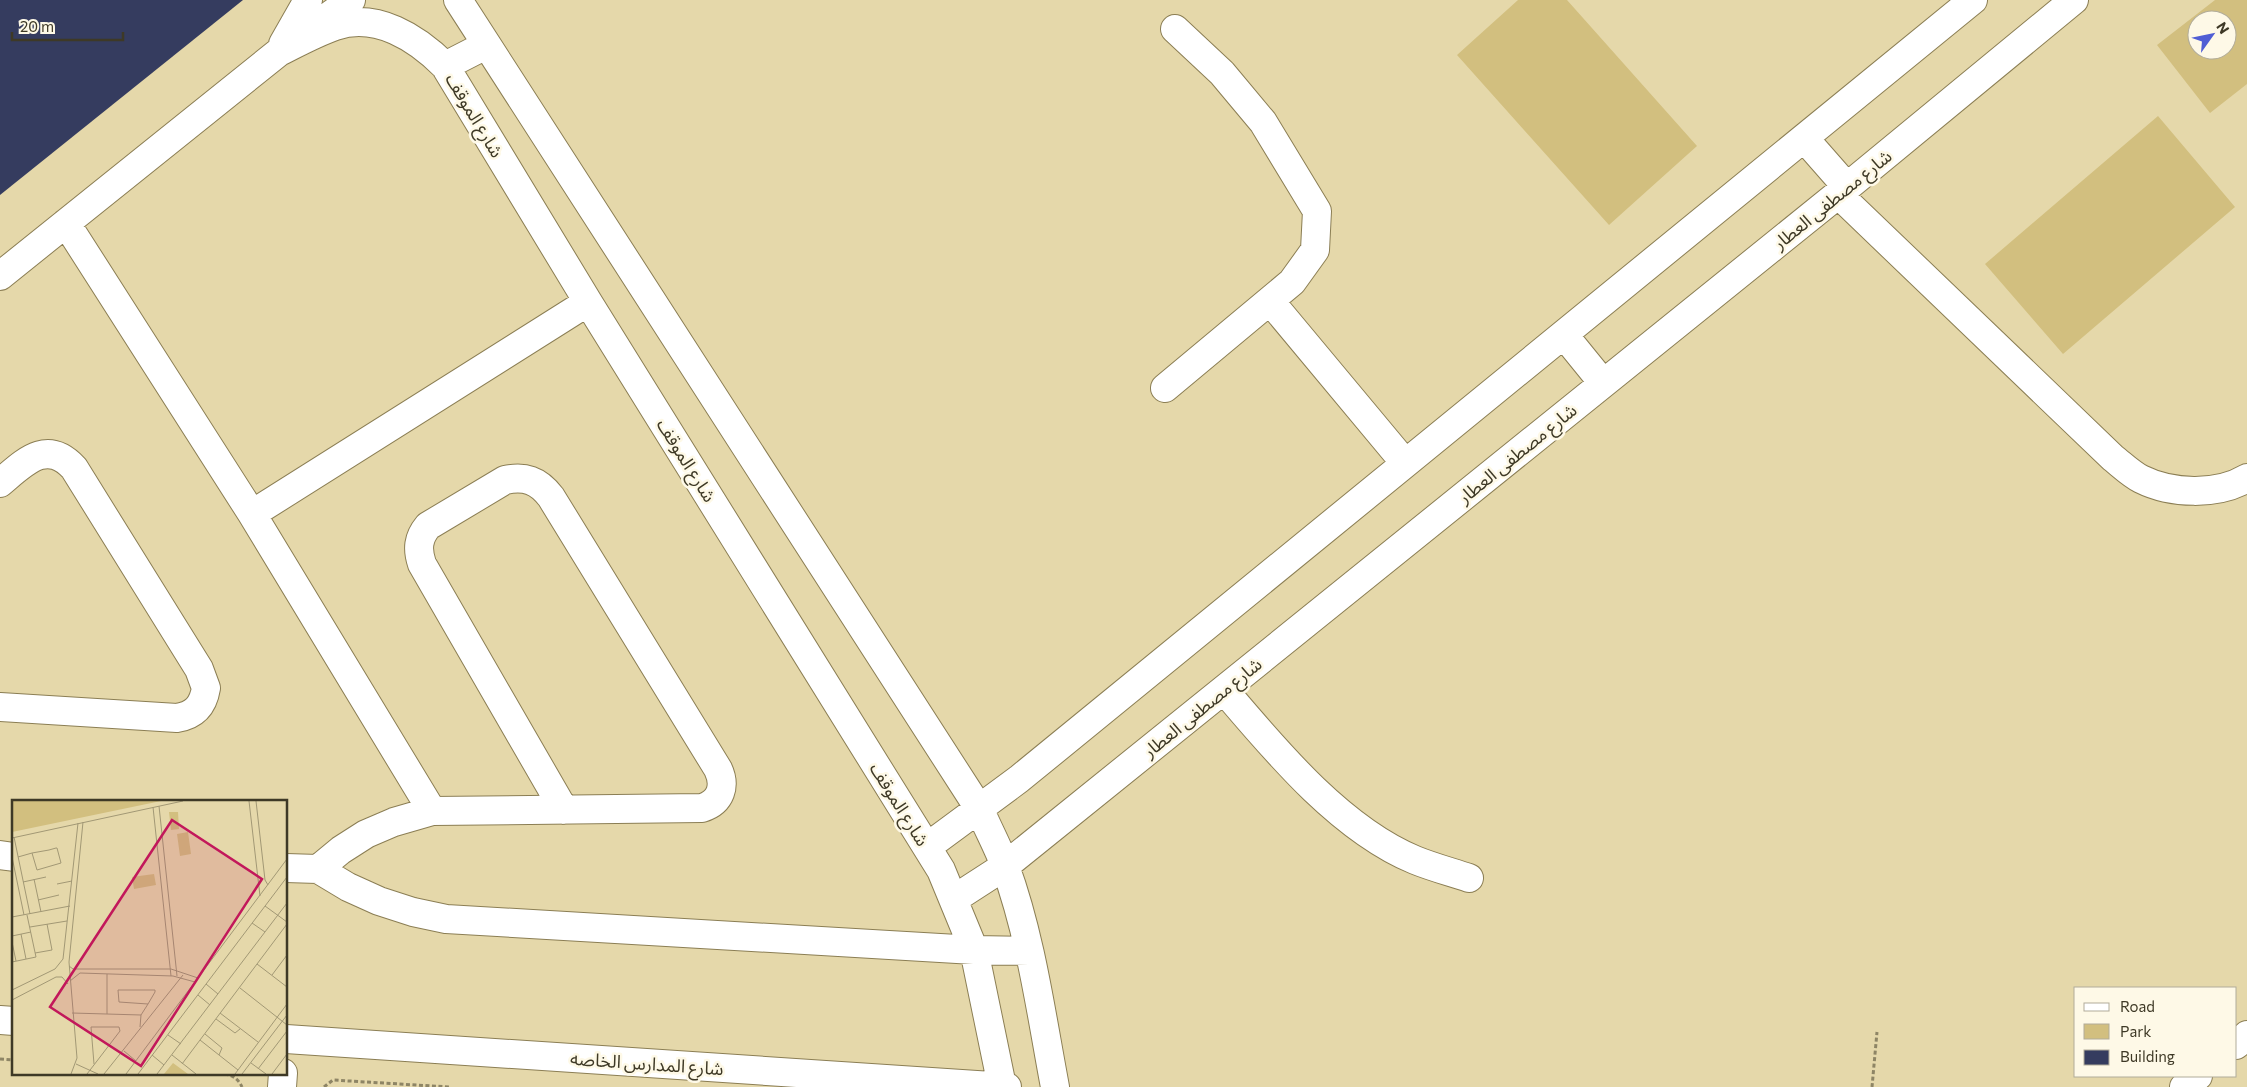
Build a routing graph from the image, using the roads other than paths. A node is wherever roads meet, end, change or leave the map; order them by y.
1 (308, 0) edge
2 (351, 0) edge
3 (458, 0) edge
4 (1973, 0) edge
5 (2074, 0) edge
6 (1175, 29) dead end
7 (486, 45) junction
8 (279, 52) junction
9 (445, 66) junction
10 (1804, 138) junction
11 (1843, 191) junction
12 (66, 223) junction
13 (0, 276) edge
14 (588, 302) junction
15 (1270, 302) junction
16 (1564, 335) junction
17 (1603, 383) junction
18 (1165, 388) dead end
19 (1405, 463) junction
20 (2247, 478) edge
21 (0, 483) edge
22 (252, 514) junction
23 (1224, 690) junction
24 (0, 707) edge
25 (564, 810) junction
26 (980, 810) junction
27 (432, 811) junction
28 (927, 847) junction
29 (1005, 866) junction
30 (288, 868) edge
31 (318, 869) junction
32 (1469, 878) dead end
33 (954, 899) junction
34 (974, 950) junction
35 (1029, 950) junction
36 (2247, 1035) edge
37 (288, 1039) edge
38 (2237, 1044) edge
39 (283, 1074) edge
40 (2197, 1077) edge
41 (1002, 1086) edge
42 (282, 1087) edge
43 (1007, 1087) edge
44 (1055, 1087) edge
45 (2184, 1087) edge

1 - 8 street
2 - 8 street
3 - 7 street
4 - 10 street
5 - 11 street, شارع مصطفى العطار
6 - 15 street
7 - 9 street
7 - 26 street
8 - 9 street, شارع الموقف
8 - 12 street
9 - 14 street, شارع الموقف
10 - 11 street
10 - 16 street
11 - 17 street, شارع مصطفى العطار
11 - 20 street
12 - 13 street
12 - 22 street
14 - 22 street
14 - 28 street, شارع الموقف
15 - 18 street
15 - 19 street
16 - 17 street
16 - 19 street
17 - 23 street, شارع مصطفى العطار
19 - 26 street
21 - 24 street
22 - 27 street
23 - 29 street, شارع مصطفى العطار
23 - 32 street
25 - 25 street
25 - 27 street
26 - 28 street
26 - 29 street
27 - 31 street
28 - 33 street, شارع الموقف
29 - 33 street, شارع مصطفى العطار
29 - 35 street
30 - 31 street
31 - 34 street
33 - 34 street, شارع الموقف
34 - 35 street
34 - 41 street, شارع الموقف
35 - 44 street
36 - 38 street
37 - 41 street, شارع المدارس الخاصه
39 - 42 street
40 - 45 street
41 - 43 street, شارع المدارس الخاصه

